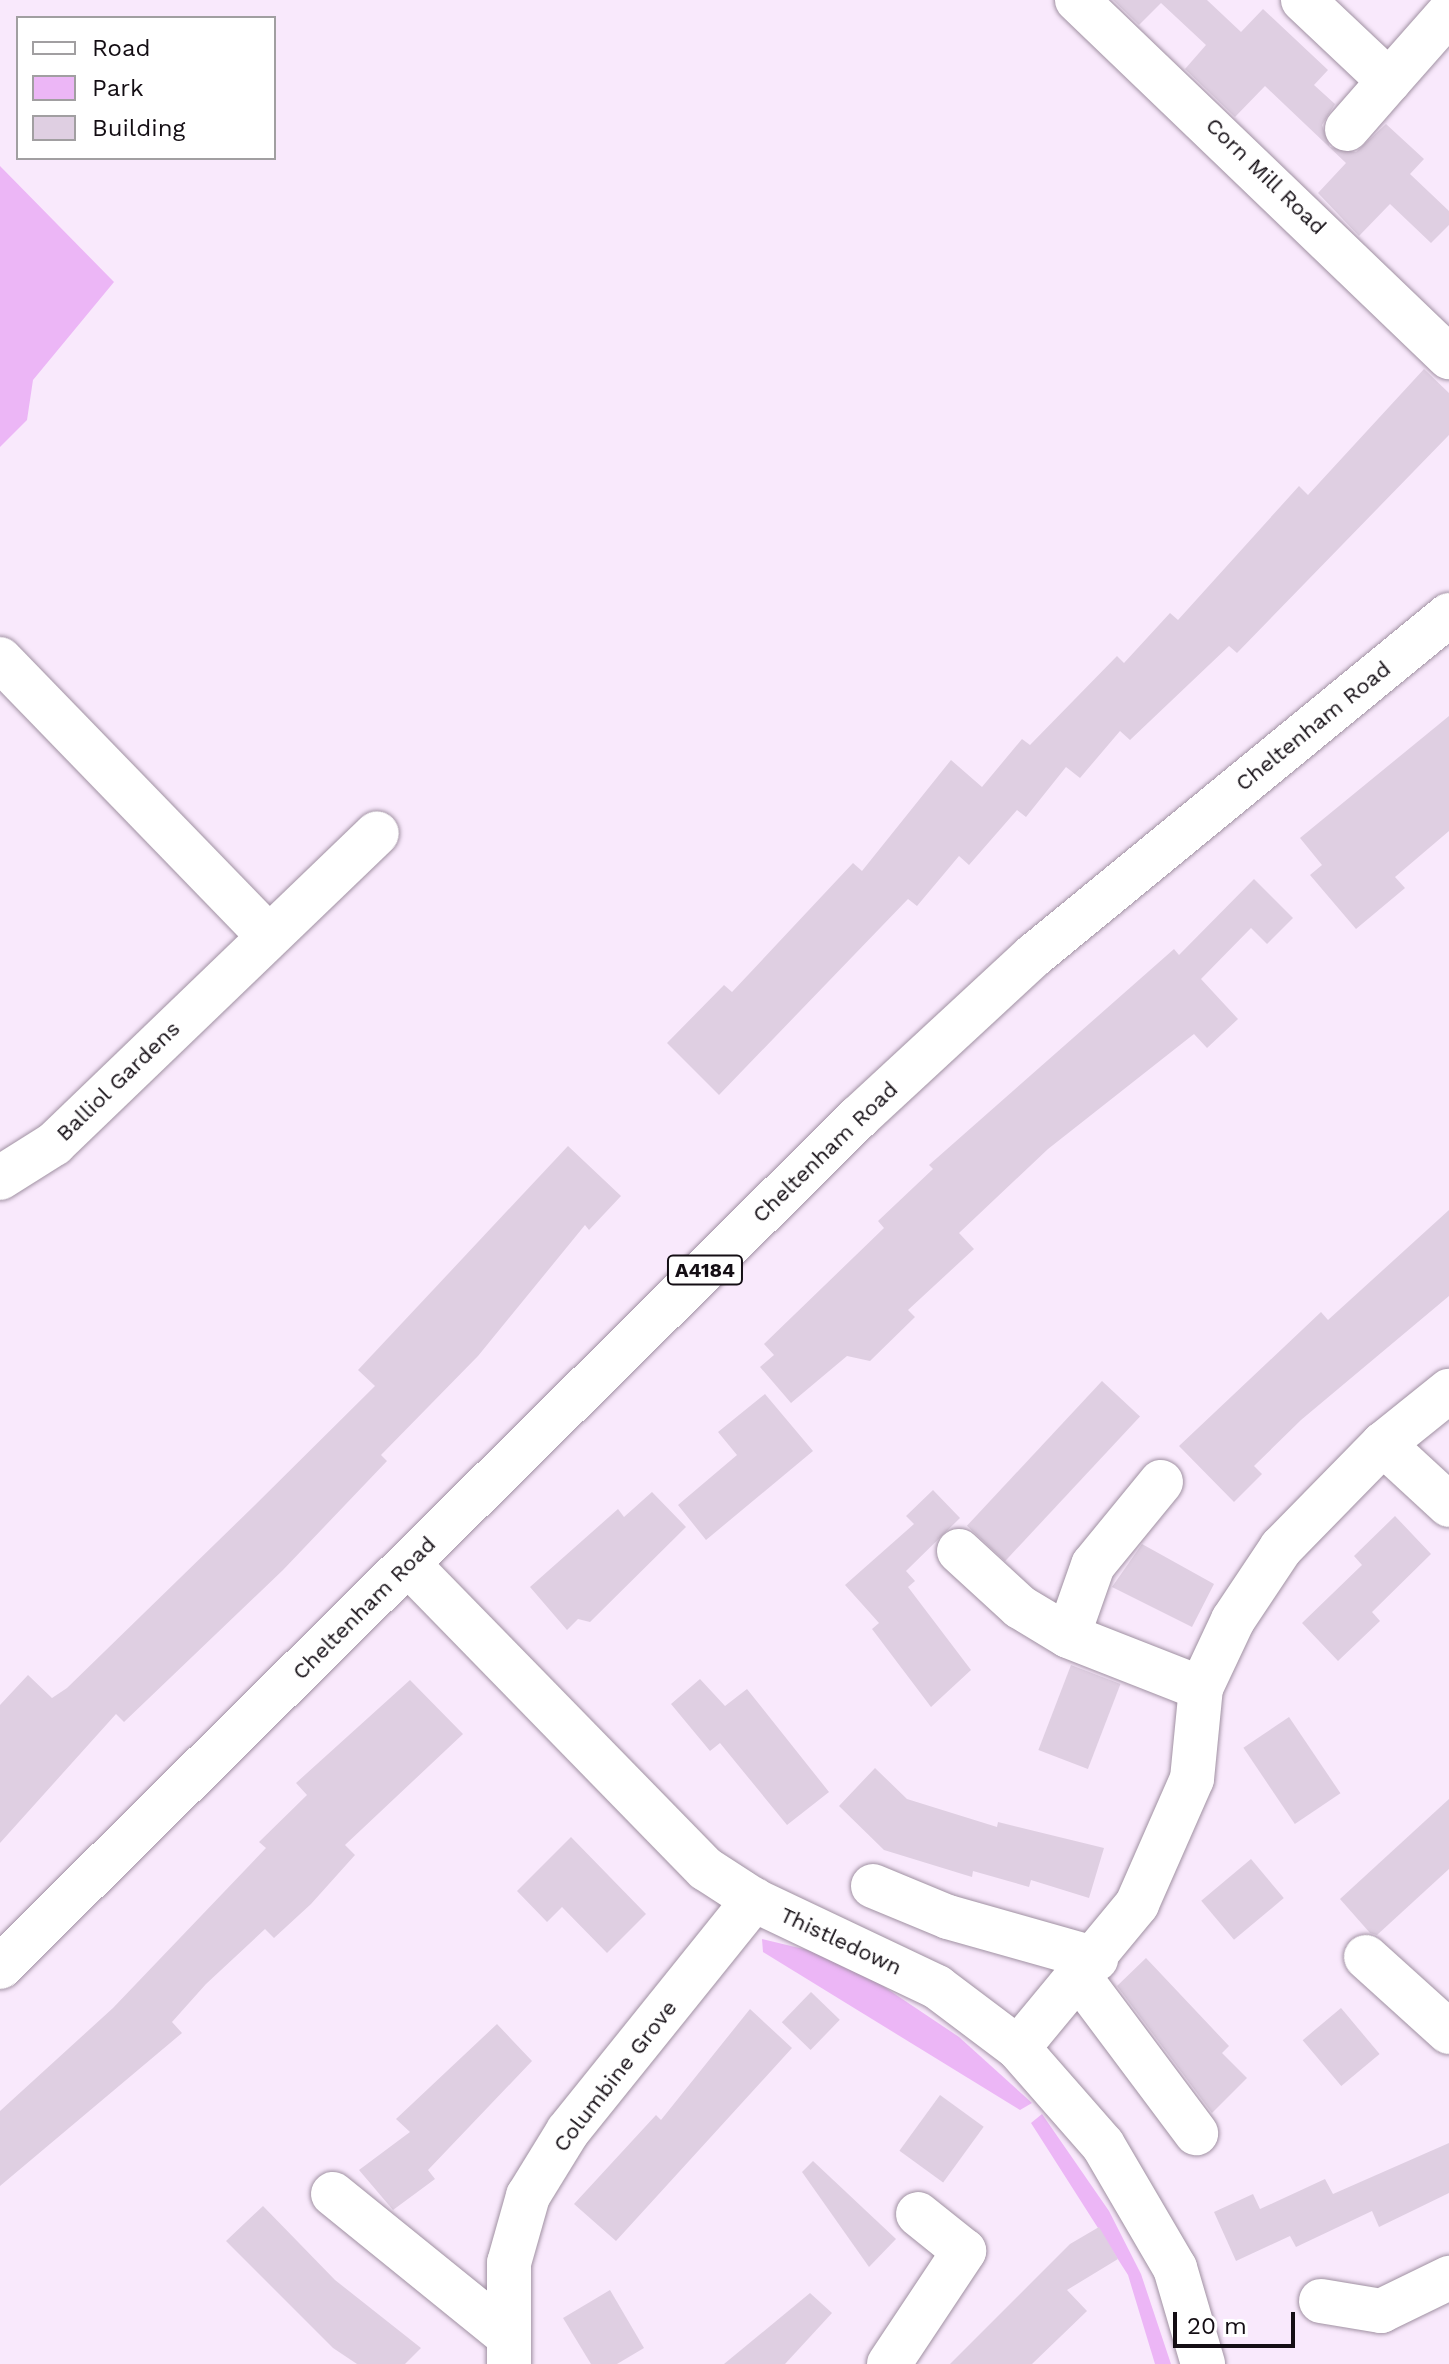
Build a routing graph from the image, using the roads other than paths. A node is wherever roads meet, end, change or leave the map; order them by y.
1 (1077, 0) edge
2 (1303, 0) edge
3 (1445, 18) edge
4 (1389, 81) junction
5 (1347, 129) dead end
6 (1449, 357) edge
7 (1449, 615) edge
8 (0, 659) edge
9 (377, 833) dead end
10 (268, 936) junction
11 (0, 1178) edge
12 (1449, 1391) edge
13 (1383, 1444) junction
14 (1161, 1482) dead end
15 (1449, 1505) edge
16 (959, 1551) dead end
17 (408, 1564) junction
18 (1068, 1636) junction
19 (1201, 1688) junction
20 (873, 1886) dead end
21 (754, 1900) junction
22 (1366, 1957) dead end
23 (0, 1967) edge
24 (1088, 1969) junction
25 (1446, 2023) edge
26 (1018, 2048) junction
27 (1196, 2133) dead end
28 (333, 2194) dead end
29 (918, 2214) dead end
30 (1449, 2278) edge
31 (1321, 2301) dead end
32 (507, 2349) edge
33 (889, 2364) edge
34 (1203, 2364) edge

1 - 6 street, Corn Mill Road
2 - 4 street
3 - 4 street
4 - 5 street
7 - 17 street, Cheltenham Road / A4184
8 - 10 street
9 - 10 street, Balliol Gardens
10 - 11 street, Balliol Gardens
12 - 13 street
13 - 15 street
13 - 19 street
14 - 18 street
16 - 18 street
17 - 21 street, Thistledown
17 - 23 street, Cheltenham Road / A4184
18 - 19 street
19 - 24 street
20 - 24 street
21 - 26 street, Thistledown
21 - 32 street, Columbine Grove
22 - 25 street
24 - 26 street
24 - 27 street
26 - 34 street, Thistledown
28 - 32 street
29 - 33 street
30 - 31 street

